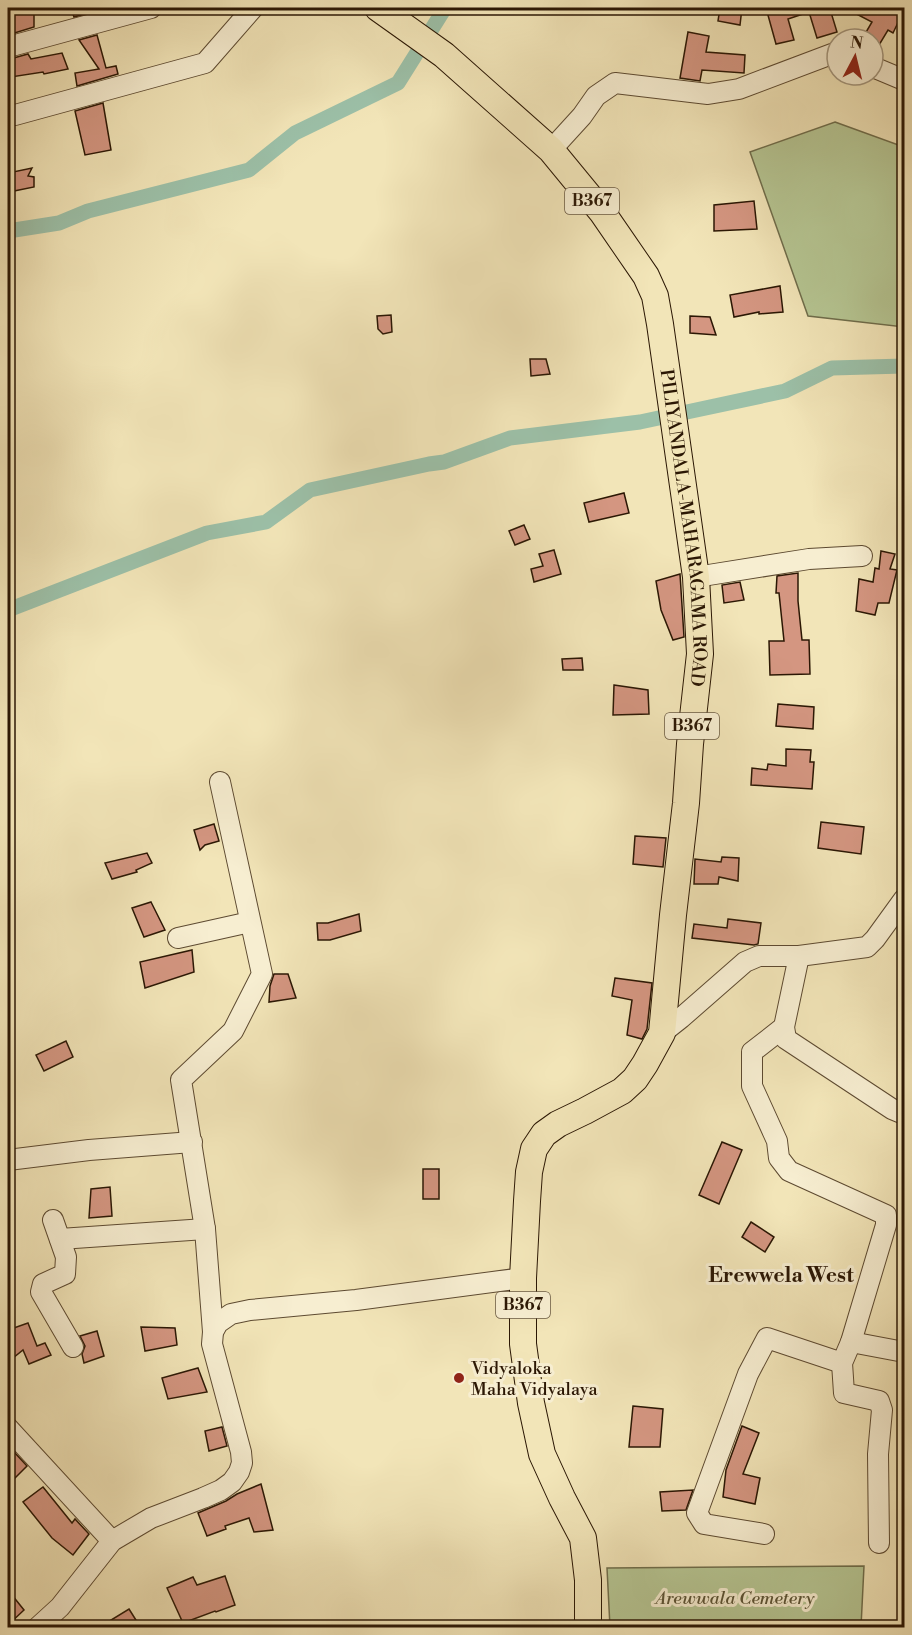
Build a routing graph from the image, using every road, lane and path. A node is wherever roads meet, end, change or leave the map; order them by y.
1 (151, 8) edge
2 (253, 8) edge
3 (378, 8) edge
4 (8, 47) edge
5 (825, 57) edge
6 (885, 72) edge
7 (904, 80) edge
8 (15, 115) dead end
9 (551, 150) junction
10 (862, 556) dead end
11 (696, 577) junction
12 (220, 782) dead end
13 (904, 899) edge
14 (250, 922) junction
15 (178, 938) dead end
16 (799, 956) junction
17 (784, 1027) junction
18 (662, 1033) junction
19 (904, 1114) edge
20 (192, 1142) junction
21 (8, 1160) edge
22 (205, 1229) junction
23 (523, 1278) junction
24 (213, 1332) junction
25 (851, 1342) junction
26 (73, 1347) dead end
27 (904, 1352) edge
28 (842, 1363) junction
29 (8, 1428) edge
30 (764, 1534) dead end
31 (112, 1541) junction
32 (879, 1543) dead end
33 (38, 1628) edge
34 (588, 1628) edge

1 - 4 street
2 - 8 street
3 - 9 main road, PILIYANDALA-MAHARAGAMA ROAD / B367
5 - 9 street
6 - 7 street
9 - 11 main road, PILIYANDALA-MAHARAGAMA ROAD / B367
10 - 11 street
11 - 18 main road, PILIYANDALA-MAHARAGAMA ROAD / B367
12 - 14 street
13 - 16 street
14 - 15 street
14 - 20 street
16 - 17 street
16 - 18 street
17 - 19 street
17 - 25 street
18 - 23 main road, PILIYANDALA-MAHARAGAMA ROAD / B367
20 - 21 street
20 - 22 street
22 - 24 street
22 - 26 street
23 - 24 street
23 - 34 main road, PILIYANDALA-MAHARAGAMA ROAD / B367
24 - 31 street
25 - 27 street
25 - 28 street
28 - 30 street
28 - 32 street
29 - 31 street
31 - 33 street

